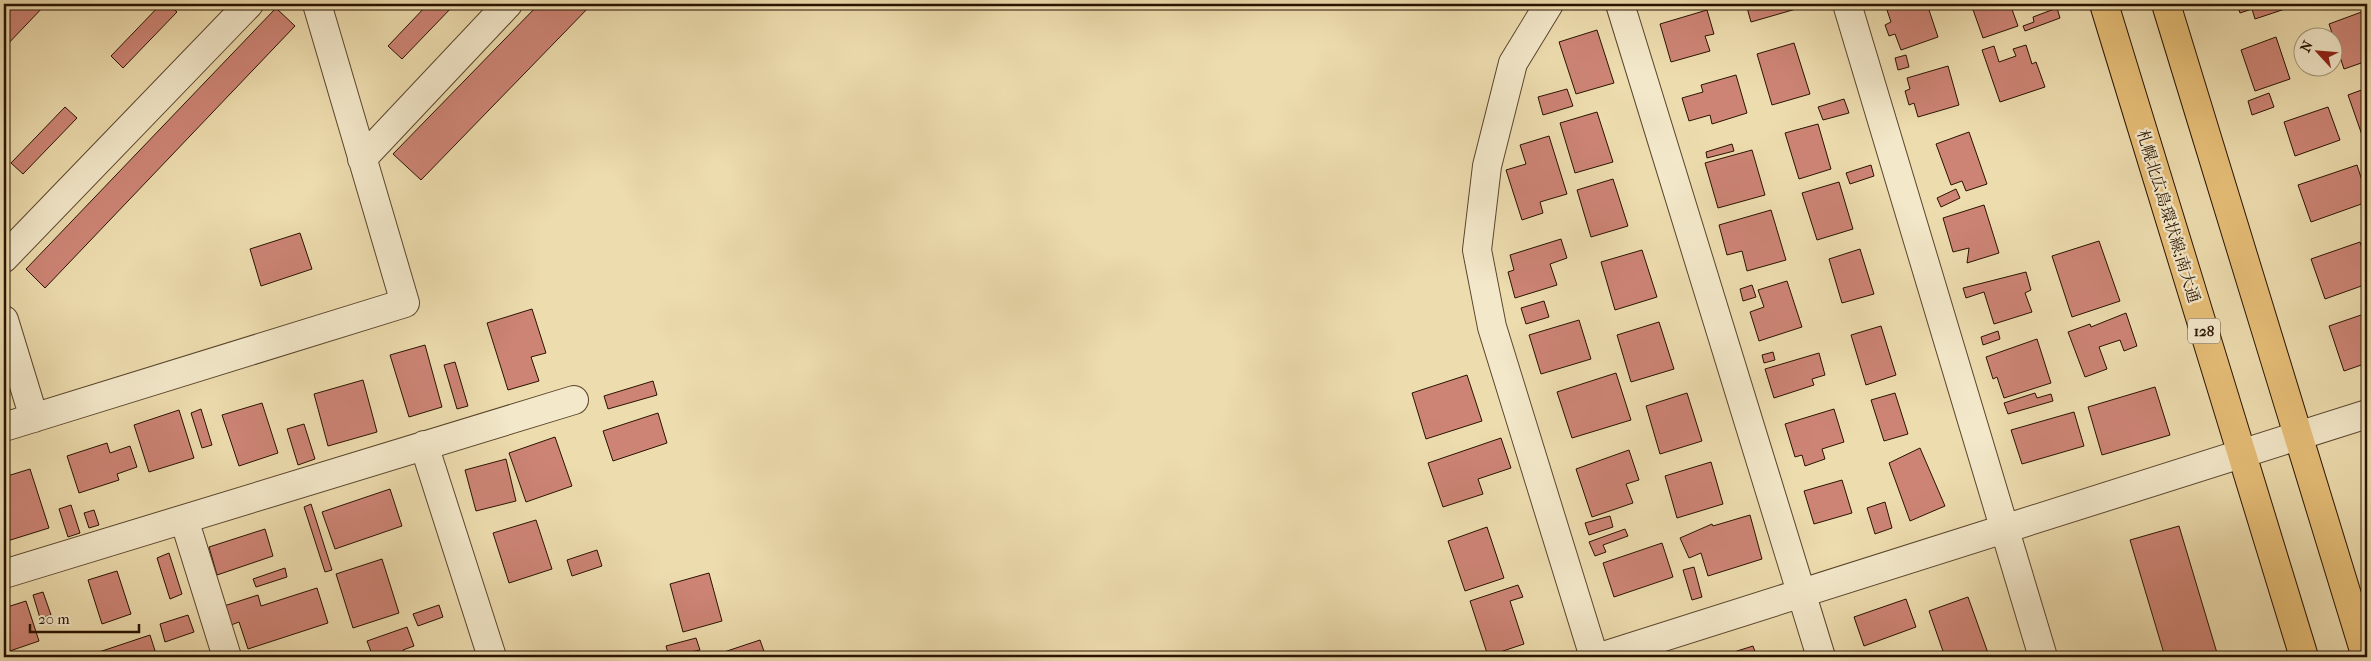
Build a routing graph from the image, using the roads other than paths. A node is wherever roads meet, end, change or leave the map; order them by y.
1 (249, 4) edge
2 (317, 4) edge
3 (508, 4) edge
4 (1549, 4) edge
5 (1620, 4) edge
6 (1847, 4) edge
7 (2104, 4) edge
8 (2166, 4) edge
9 (362, 159) junction
10 (4, 258) edge
11 (4, 320) edge
12 (574, 400) dead end
13 (2367, 414) edge
14 (34, 418) junction
15 (4, 427) edge
16 (2298, 435) junction
17 (424, 445) junction
18 (2242, 454) junction
19 (184, 519) junction
20 (2005, 529) junction
21 (4, 574) edge
22 (1802, 594) junction
23 (227, 657) edge
24 (492, 657) edge
25 (1594, 657) edge
26 (1600, 657) edge
27 (1821, 657) edge
28 (2043, 657) edge
29 (2304, 657) edge
30 (2366, 657) edge

1 - 10 street
2 - 9 street
3 - 9 street
4 - 25 street
5 - 22 street
6 - 20 street
7 - 18 main road, 札幌北広島環状線;南大通 / 128
8 - 16 main road
9 - 14 street
11 - 14 street
12 - 17 street
13 - 16 street
14 - 15 street
16 - 18 street
16 - 30 main road
17 - 19 street
17 - 24 street
18 - 20 street
18 - 29 main road, 札幌北広島環状線;南大通 / 128
19 - 21 street
19 - 23 street
20 - 22 street
20 - 28 street
22 - 26 street
22 - 27 street

